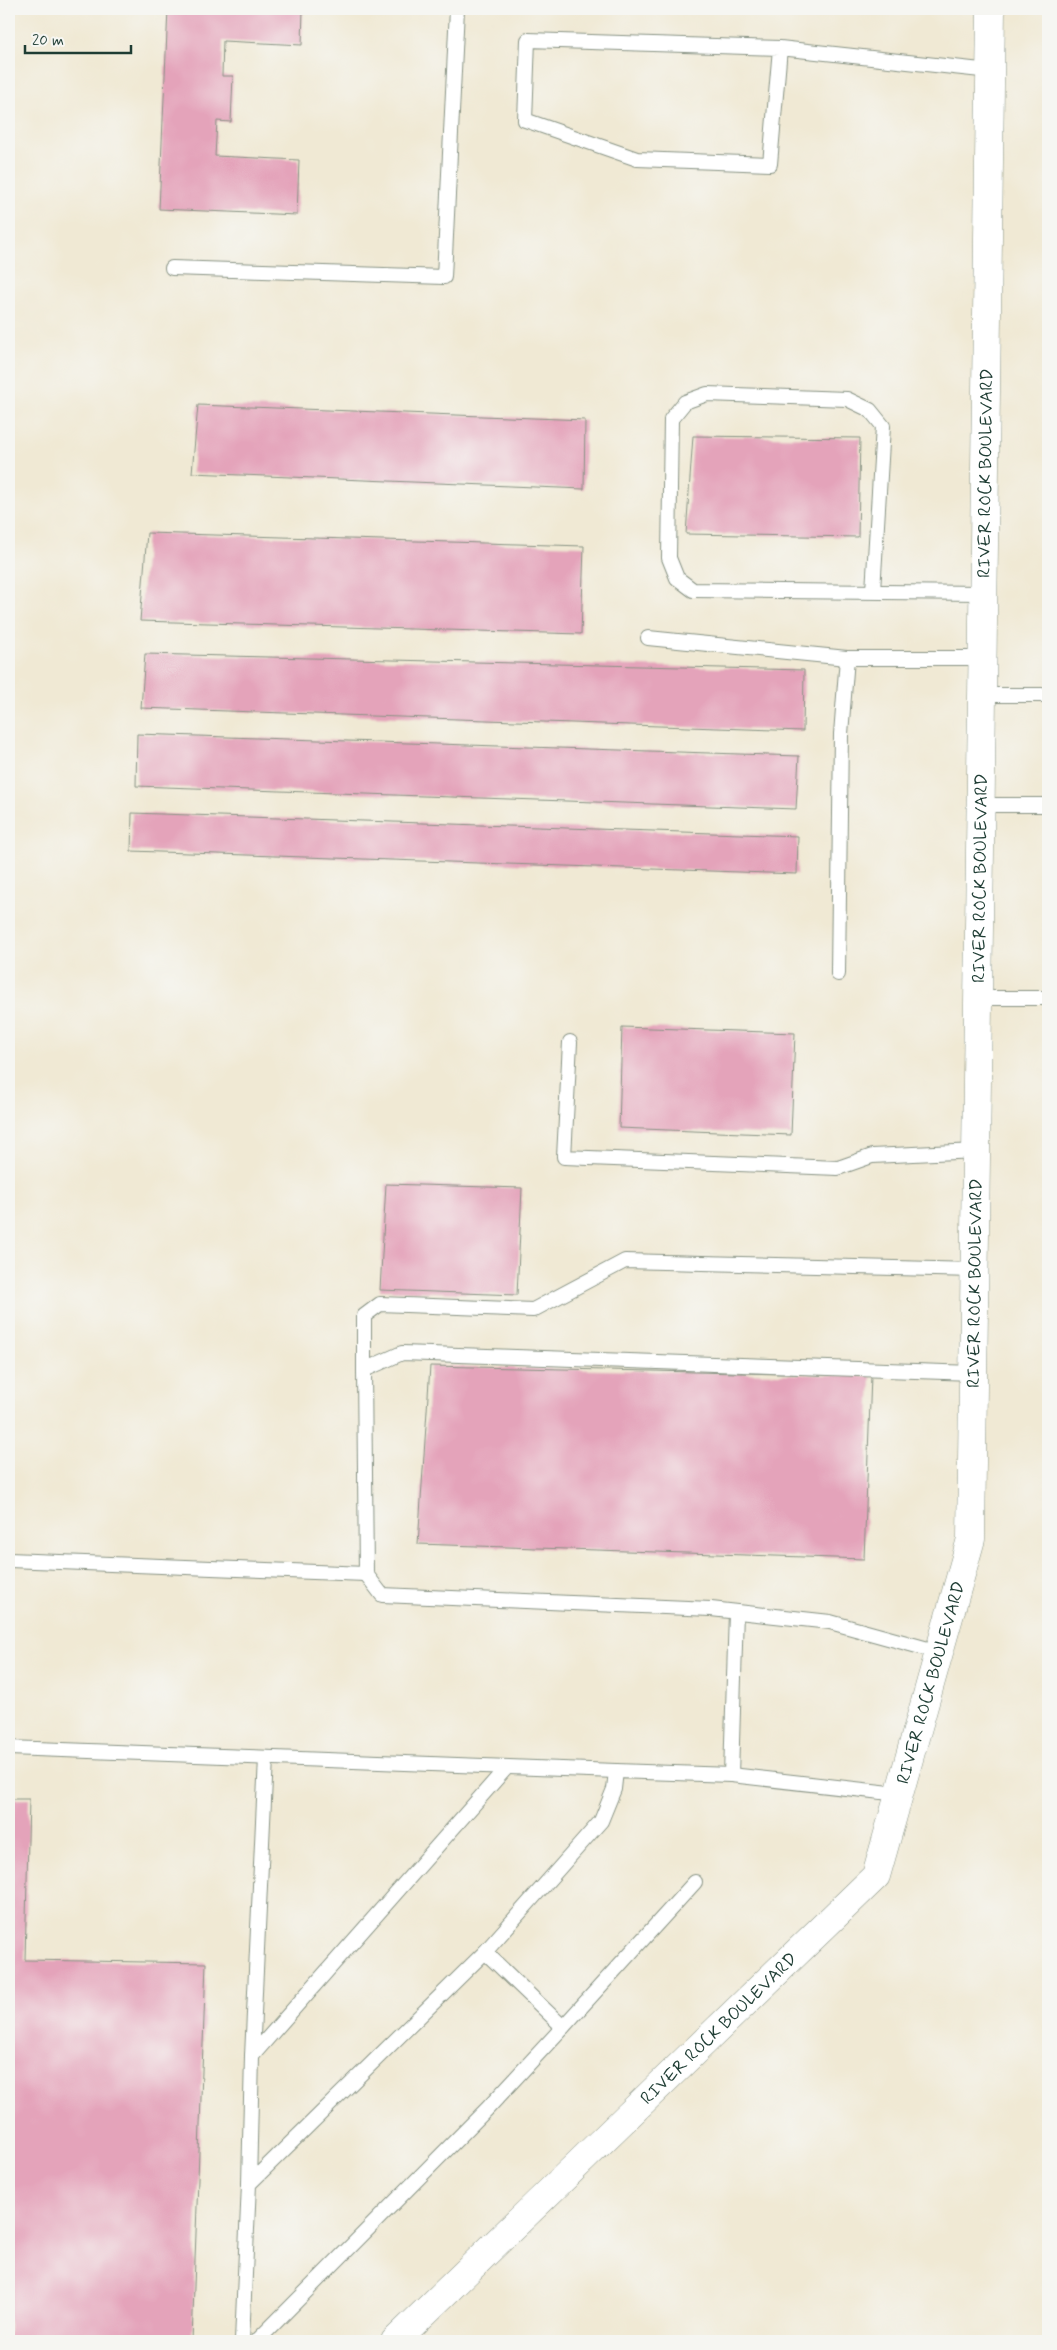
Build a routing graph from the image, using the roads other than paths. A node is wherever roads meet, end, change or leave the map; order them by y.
1 (457, 9) edge
2 (991, 9) edge
3 (780, 48) junction
4 (990, 71) junction
5 (172, 268) dead end
6 (872, 591) junction
7 (983, 592) junction
8 (648, 638) dead end
9 (847, 658) junction
10 (982, 658) junction
11 (982, 695) junction
12 (1048, 695) edge
13 (1048, 804) edge
14 (980, 805) junction
15 (838, 974) dead end
16 (978, 998) junction
17 (1048, 998) edge
18 (570, 1042) dead end
19 (976, 1151) junction
20 (974, 1270) junction
21 (364, 1370) junction
22 (973, 1373) junction
23 (9, 1560) edge
24 (366, 1574) junction
25 (736, 1612) junction
26 (939, 1652) junction
27 (9, 1748) edge
28 (266, 1758) junction
29 (507, 1767) junction
30 (616, 1771) junction
31 (731, 1775) junction
32 (899, 1794) junction
33 (695, 1882) dead end
34 (485, 1952) junction
35 (563, 2027) junction
36 (252, 2056) junction
37 (249, 2184) junction
38 (242, 2341) edge
39 (256, 2341) edge
40 (395, 2341) edge

1 - 5 lane
2 - 4 street, RIVER ROCK BOULEVARD
3 - 3 lane
3 - 4 lane
4 - 7 street, RIVER ROCK BOULEVARD
6 - 6 lane
6 - 7 lane
7 - 10 street, RIVER ROCK BOULEVARD
8 - 9 lane
9 - 10 lane
9 - 15 lane
10 - 11 street, RIVER ROCK BOULEVARD
11 - 12 lane
11 - 14 street, RIVER ROCK BOULEVARD
13 - 14 lane
14 - 16 street, RIVER ROCK BOULEVARD
16 - 17 lane
16 - 19 street, RIVER ROCK BOULEVARD
18 - 19 lane
19 - 20 street, RIVER ROCK BOULEVARD
20 - 21 lane
20 - 22 street, RIVER ROCK BOULEVARD
21 - 22 lane
21 - 24 lane
22 - 26 street, RIVER ROCK BOULEVARD
23 - 24 lane
24 - 25 lane
25 - 26 lane
25 - 31 lane
26 - 32 street, RIVER ROCK BOULEVARD
27 - 28 lane
28 - 29 lane
28 - 36 lane
29 - 30 lane
29 - 36 lane
30 - 31 lane
30 - 34 lane
31 - 32 lane
32 - 40 street, RIVER ROCK BOULEVARD
33 - 35 lane
34 - 35 lane
34 - 37 lane
35 - 39 lane
36 - 37 lane
37 - 38 lane

